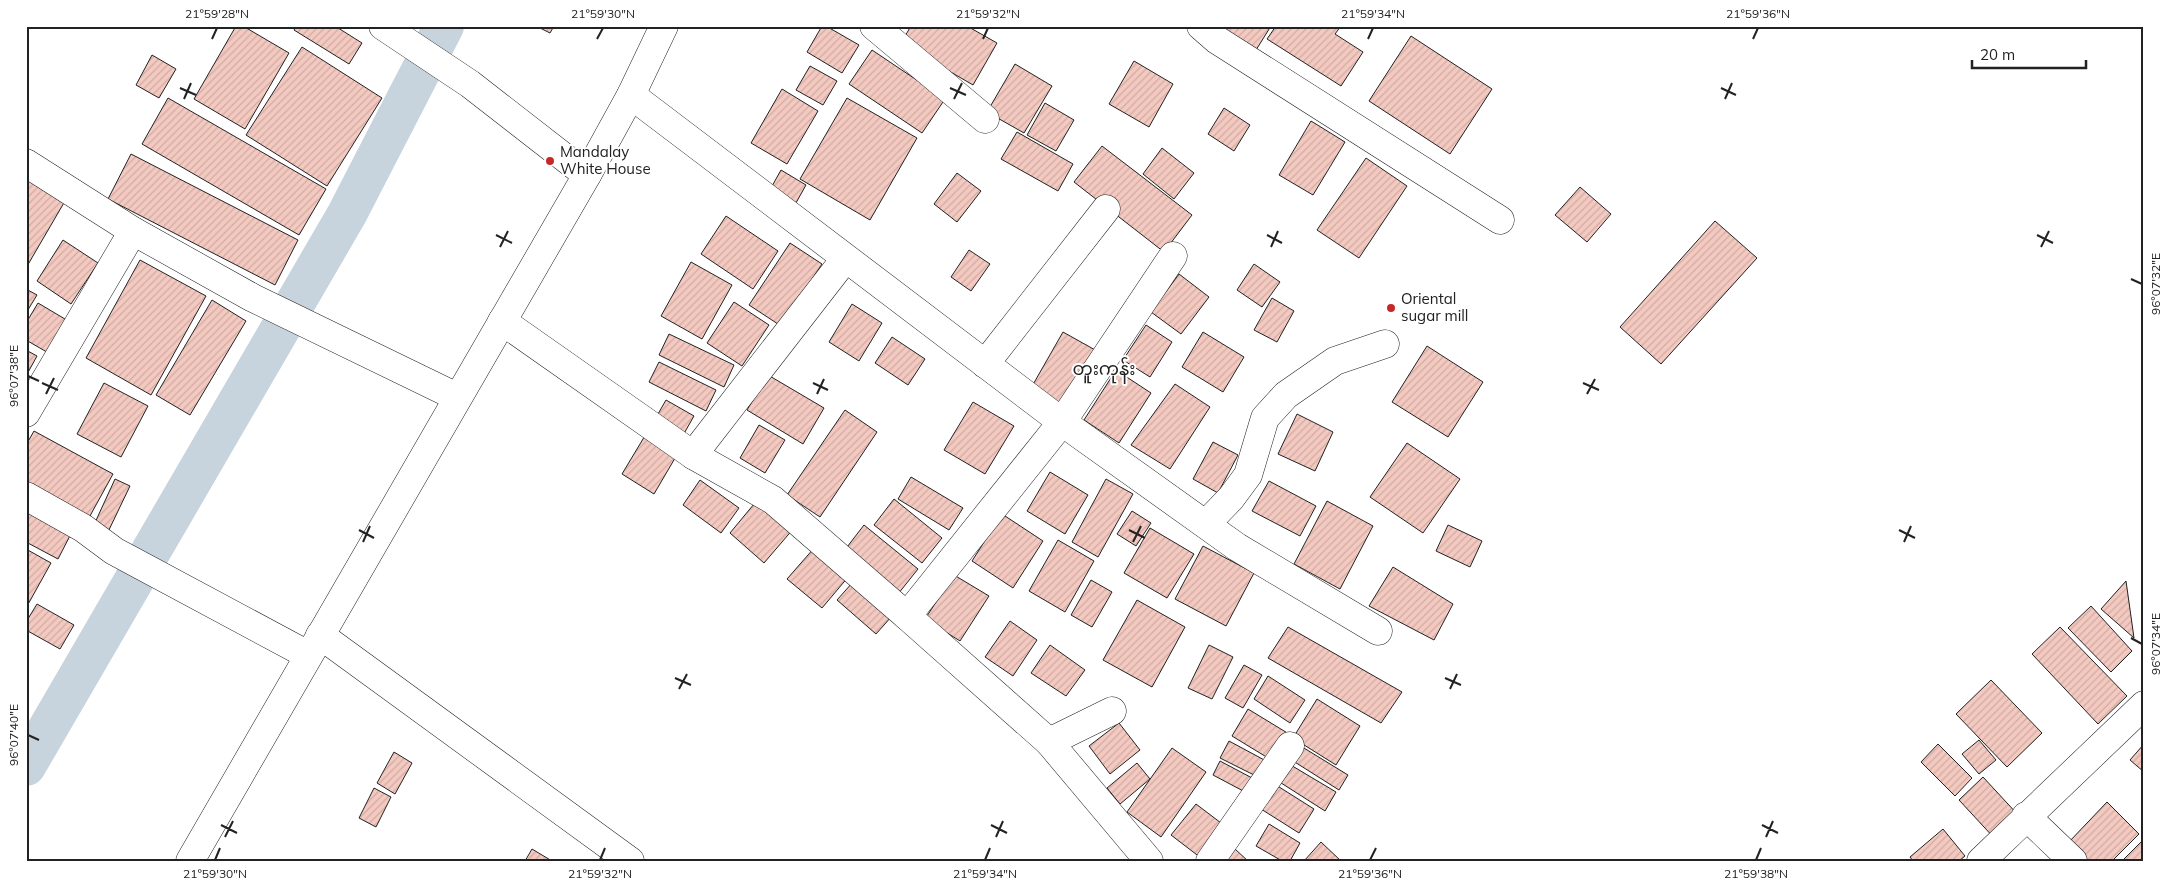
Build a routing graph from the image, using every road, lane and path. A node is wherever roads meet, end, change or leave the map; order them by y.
1 (383, 26) edge
2 (664, 26) edge
3 (874, 26) edge
4 (1201, 26) edge
5 (632, 96) junction
6 (985, 119) dead end
7 (26, 163) edge
8 (587, 175) junction
9 (1106, 209) dead end
10 (1500, 220) dead end
11 (134, 231) junction
12 (1173, 256) dead end
13 (845, 258) junction
14 (502, 321) junction
15 (1385, 344) dead end
16 (985, 364) junction
17 (457, 397) junction
18 (27, 412) edge
19 (1062, 422) junction
20 (694, 455) junction
21 (26, 496) edge
22 (1206, 524) junction
23 (907, 616) junction
24 (1378, 631) dead end
25 (314, 645) junction
26 (2144, 705) edge
27 (1112, 711) dead end
28 (1049, 742) junction
29 (1290, 746) dead end
30 (2026, 816) junction
31 (190, 861) edge
32 (630, 861) edge
33 (1149, 861) edge
34 (1210, 861) edge
35 (1981, 861) edge
36 (2073, 861) edge

1 - 8 street
2 - 5 street
3 - 6 street
4 - 10 street
5 - 8 street
5 - 13 street
7 - 11 street
8 - 14 street
9 - 16 street
11 - 17 street
11 - 18 street
12 - 19 street
13 - 16 street
13 - 20 street
14 - 17 street
14 - 20 street
15 - 22 street
16 - 19 street
17 - 25 street
19 - 22 street
19 - 23 street
20 - 23 street
21 - 25 street
22 - 24 street
23 - 28 street
25 - 31 street
25 - 32 street
26 - 30 street
27 - 28 street
28 - 33 street
29 - 34 street
30 - 35 street
30 - 36 street

